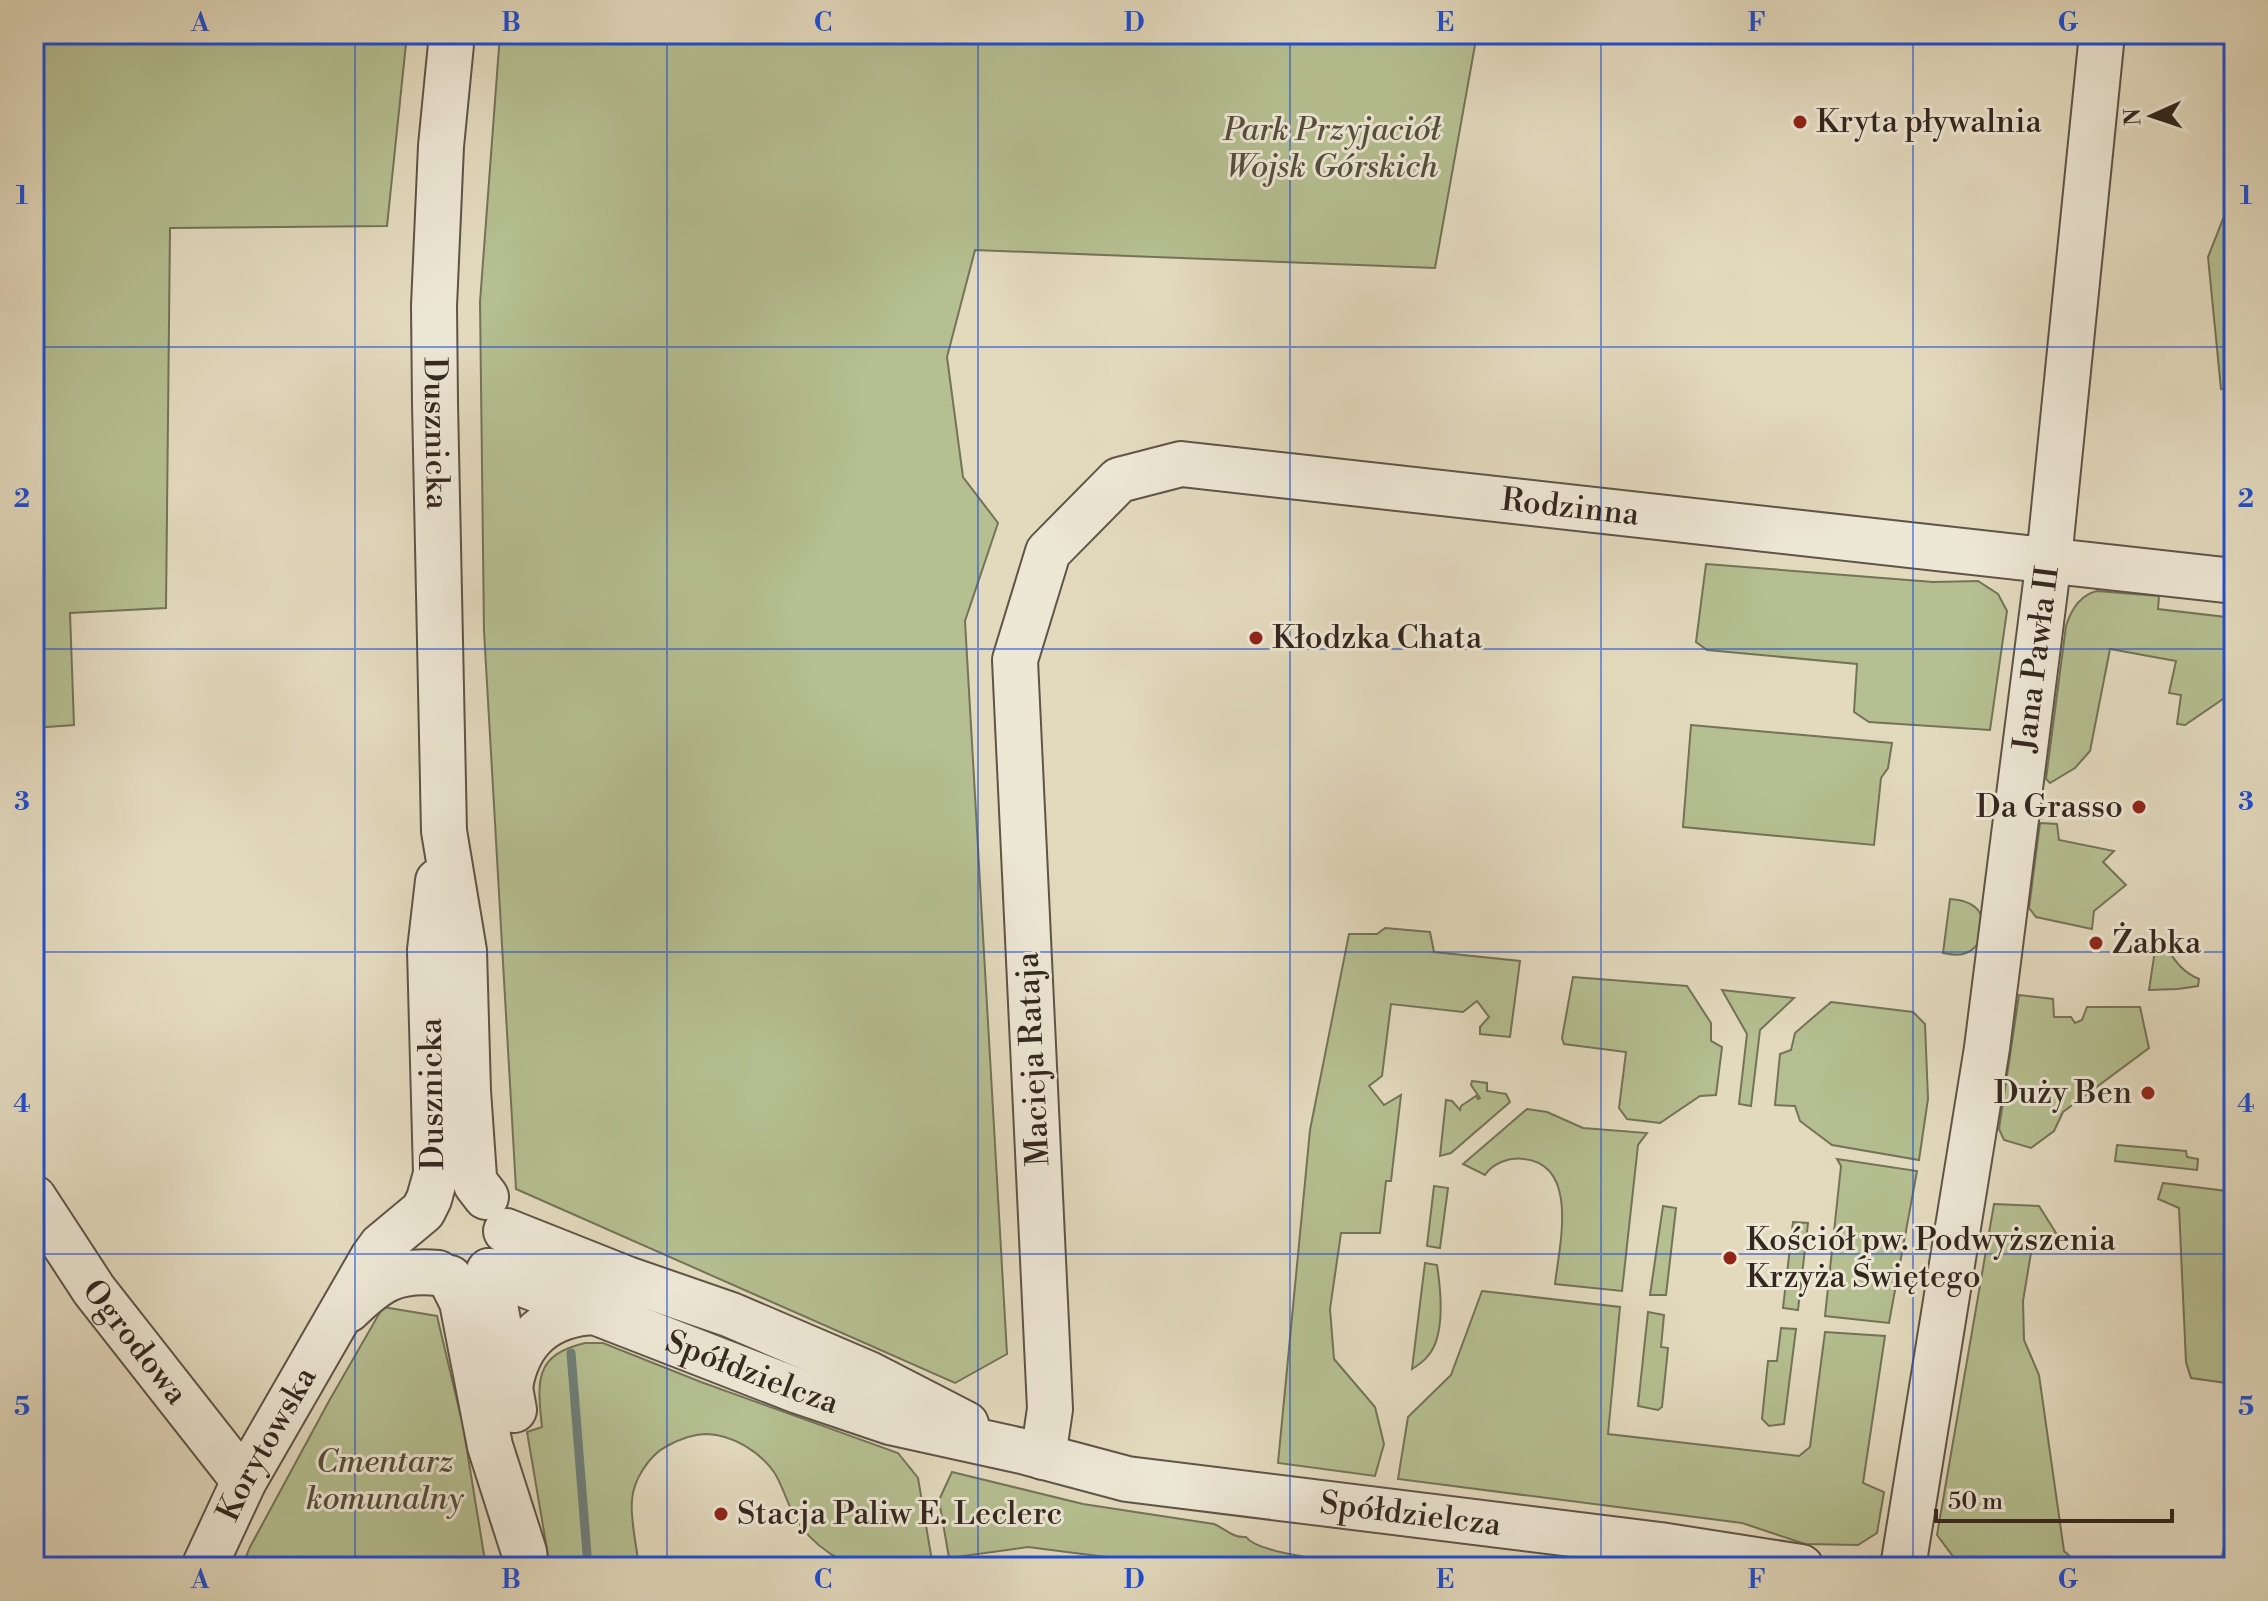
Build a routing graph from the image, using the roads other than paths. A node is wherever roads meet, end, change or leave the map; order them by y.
1 (452, 34) edge
2 (2102, 34) edge
3 (2049, 559) junction
4 (2234, 581) edge
5 (1015, 660) joint
6 (444, 831) junction
7 (34, 1198) edge
8 (423, 1211) junction
9 (496, 1214) junction
10 (459, 1274) junction
11 (595, 1312) junction
12 (335, 1323) junction
13 (510, 1387) junction
14 (1033, 1454) junction
15 (244, 1481) junction
16 (1657, 1556) edge
17 (525, 1560) edge
18 (204, 1567) edge
19 (1801, 1567) edge
20 (1903, 1567) edge

1 - 6 street, Dusznicka
2 - 3 street, Jana Pawła II
3 - 4 street, Rodzinna
3 - 5 street, Rodzinna
3 - 20 street, Jana Pawła II
5 - 14 street, Macieja Rataja
6 - 8 street, Dusznicka
6 - 9 street, Dusznicka
7 - 15 street, Ogrodowa
8 - 9 street
8 - 10 street
8 - 12 street, Korytowska
9 - 10 street
9 - 14 street, Spółdzielcza
10 - 11 street, Spółdzielcza
10 - 12 street, Korytowska
10 - 13 street
10 - 17 street
11 - 13 street
11 - 14 street, Spółdzielcza
12 - 15 street, Korytowska
13 - 17 street
14 - 16 street, Spółdzielcza
15 - 18 street, Korytowska
16 - 19 street, Spółdzielcza

